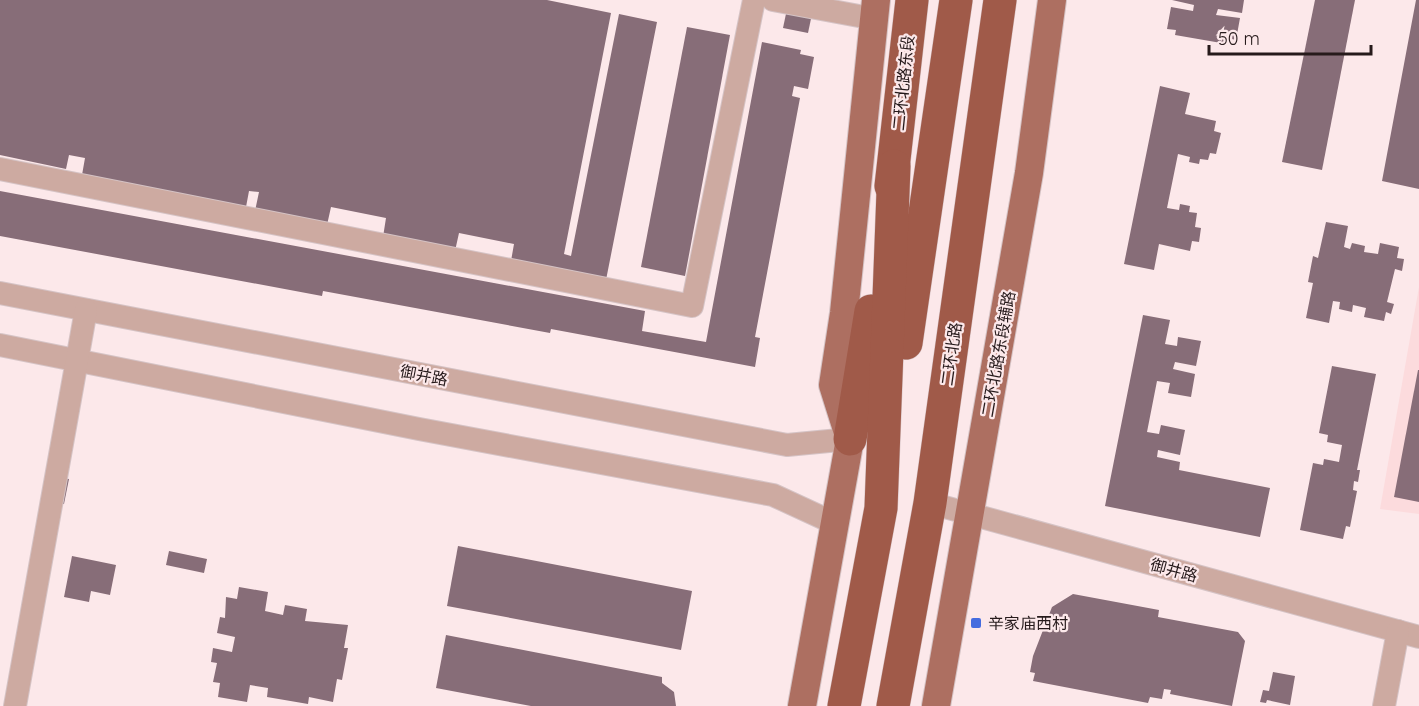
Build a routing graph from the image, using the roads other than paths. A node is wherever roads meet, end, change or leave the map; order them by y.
1 (754, 0) edge
2 (773, 0) edge
3 (912, 0) edge
4 (956, 0) edge
5 (1000, 0) edge
6 (1052, 0) edge
7 (875, 9) edge
8 (894, 166) junction
9 (0, 170) edge
10 (0, 293) edge
11 (86, 310) junction
12 (0, 345) edge
13 (78, 361) junction
14 (850, 439) junction
15 (930, 503) junction
16 (881, 508) junction
17 (971, 514) junction
18 (836, 524) junction
19 (1408, 634) edge
20 (15, 706) edge
21 (802, 706) edge
22 (844, 706) edge
23 (893, 706) edge
24 (936, 706) edge
25 (1384, 706) edge

1 - 9 street
2 - 7 street
3 - 8 highway, 二环北路东段
4 - 16 highway
5 - 15 highway, 二环北路
6 - 17 main road, 二环北路东段辅路
7 - 14 main road
8 - 14 highway
8 - 16 highway
10 - 11 street, 御井路
11 - 13 street
11 - 14 street, 御井路
12 - 13 street
13 - 18 street
13 - 20 street
14 - 18 main road
15 - 17 street, 御井路
15 - 23 highway, 二环北路
16 - 22 highway
17 - 19 street, 御井路
17 - 24 main road, 二环北路东段辅路
18 - 21 main road
19 - 25 street

